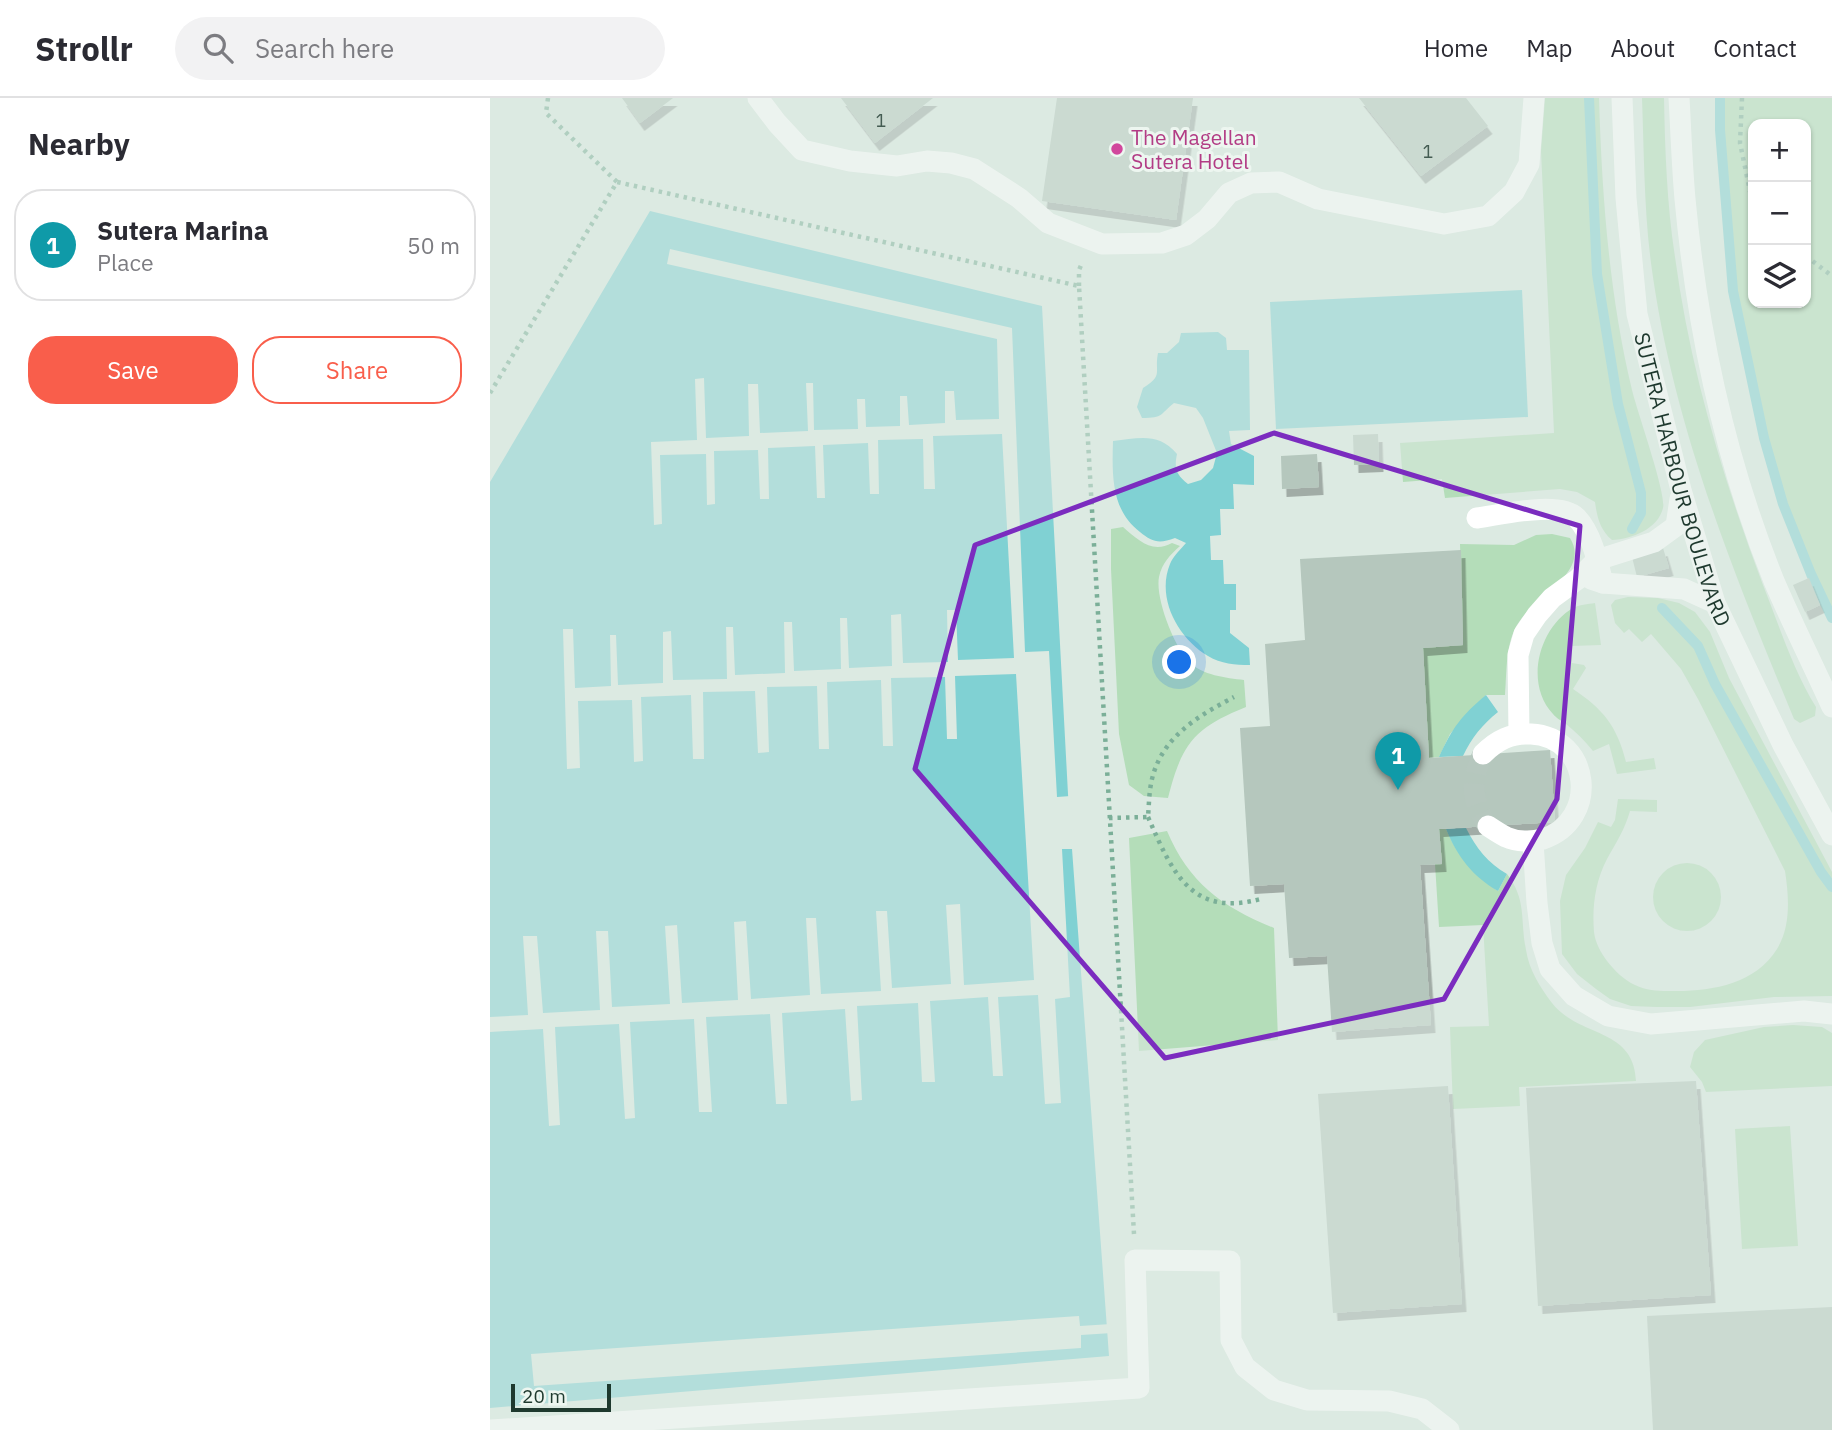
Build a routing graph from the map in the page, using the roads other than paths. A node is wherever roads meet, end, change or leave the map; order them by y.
1 (758, 98) edge
2 (1534, 98) edge
3 (1622, 98) edge
4 (1679, 98) edge
5 (1681, 490) junction
6 (1477, 518) dead end
7 (1597, 560) junction
8 (1578, 579) junction
9 (1603, 583) junction
10 (1715, 603) junction
11 (1832, 707) edge
12 (1519, 734) junction
13 (1483, 754) tunnel mouth
14 (1488, 826) tunnel mouth
15 (1832, 835) edge
16 (1533, 842) junction
17 (1832, 1014) edge
18 (491, 1430) edge
19 (1449, 1430) edge

1 - 2 street
3 - 5 street, SUTERA HARBOUR BOULEVARD
4 - 11 street
5 - 7 street
5 - 10 street, SUTERA HARBOUR BOULEVARD
6 - 7 street
7 - 8 street
7 - 9 street
8 - 9 street
8 - 12 street
9 - 10 street
10 - 15 street, SUTERA HARBOUR BOULEVARD
12 - 13 street
12 - 16 street
14 - 16 street
16 - 17 street
18 - 19 street

